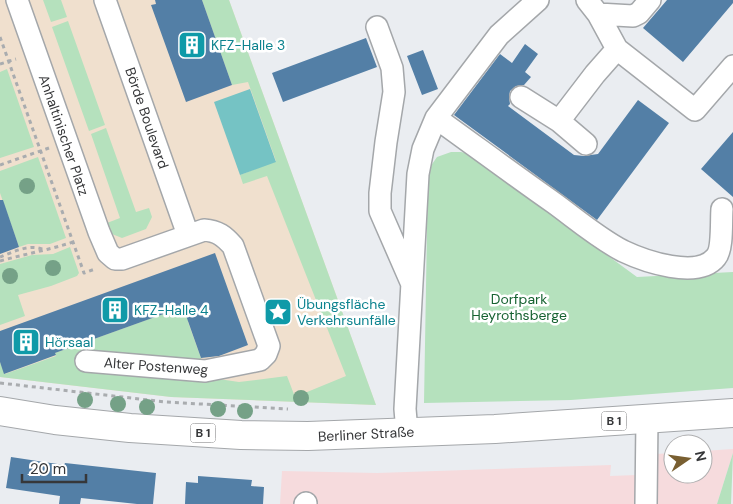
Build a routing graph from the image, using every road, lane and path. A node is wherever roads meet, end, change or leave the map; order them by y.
1 (17, 0) edge
2 (105, 0) edge
3 (538, 0) edge
4 (650, 0) edge
5 (593, 7) edge
6 (377, 27) dead end
7 (0, 37) edge
8 (617, 49) junction
9 (733, 66) edge
10 (521, 97) dead end
11 (436, 118) junction
12 (559, 121) junction
13 (67, 141) junction
14 (586, 144) dead end
15 (41, 151) junction
16 (0, 165) edge
17 (722, 208) dead end
18 (188, 235) junction
19 (73, 242) junction
20 (44, 250) junction
21 (0, 257) edge
22 (122, 259) junction
23 (0, 261) edge
24 (412, 284) junction
25 (86, 361) dead end
26 (0, 383) edge
27 (292, 410) dead end
28 (0, 412) edge
29 (733, 413) edge
30 (647, 419) junction
31 (407, 432) junction
32 (646, 504) edge

1 - 13 lane, Anhaltinischer Platz
2 - 18 lane, Börde Boulevard
3 - 11 lane
4 - 5 lane
5 - 8 lane
6 - 24 lane
7 - 15 path
8 - 9 lane
8 - 12 lane
10 - 12 lane
11 - 17 lane
11 - 24 lane
12 - 14 lane
13 - 15 path
13 - 22 lane, Anhaltinischer Platz
15 - 16 path
15 - 19 path
18 - 22 lane
18 - 25 lane, Alter Postenweg
19 - 20 path
19 - 22 path
20 - 21 path
20 - 23 path
24 - 31 lane
26 - 27 path
28 - 31 main road, Berliner Straße / B 1
29 - 30 main road, Berliner Straße / B 1
30 - 31 main road, Berliner Straße / B 1
30 - 32 lane

